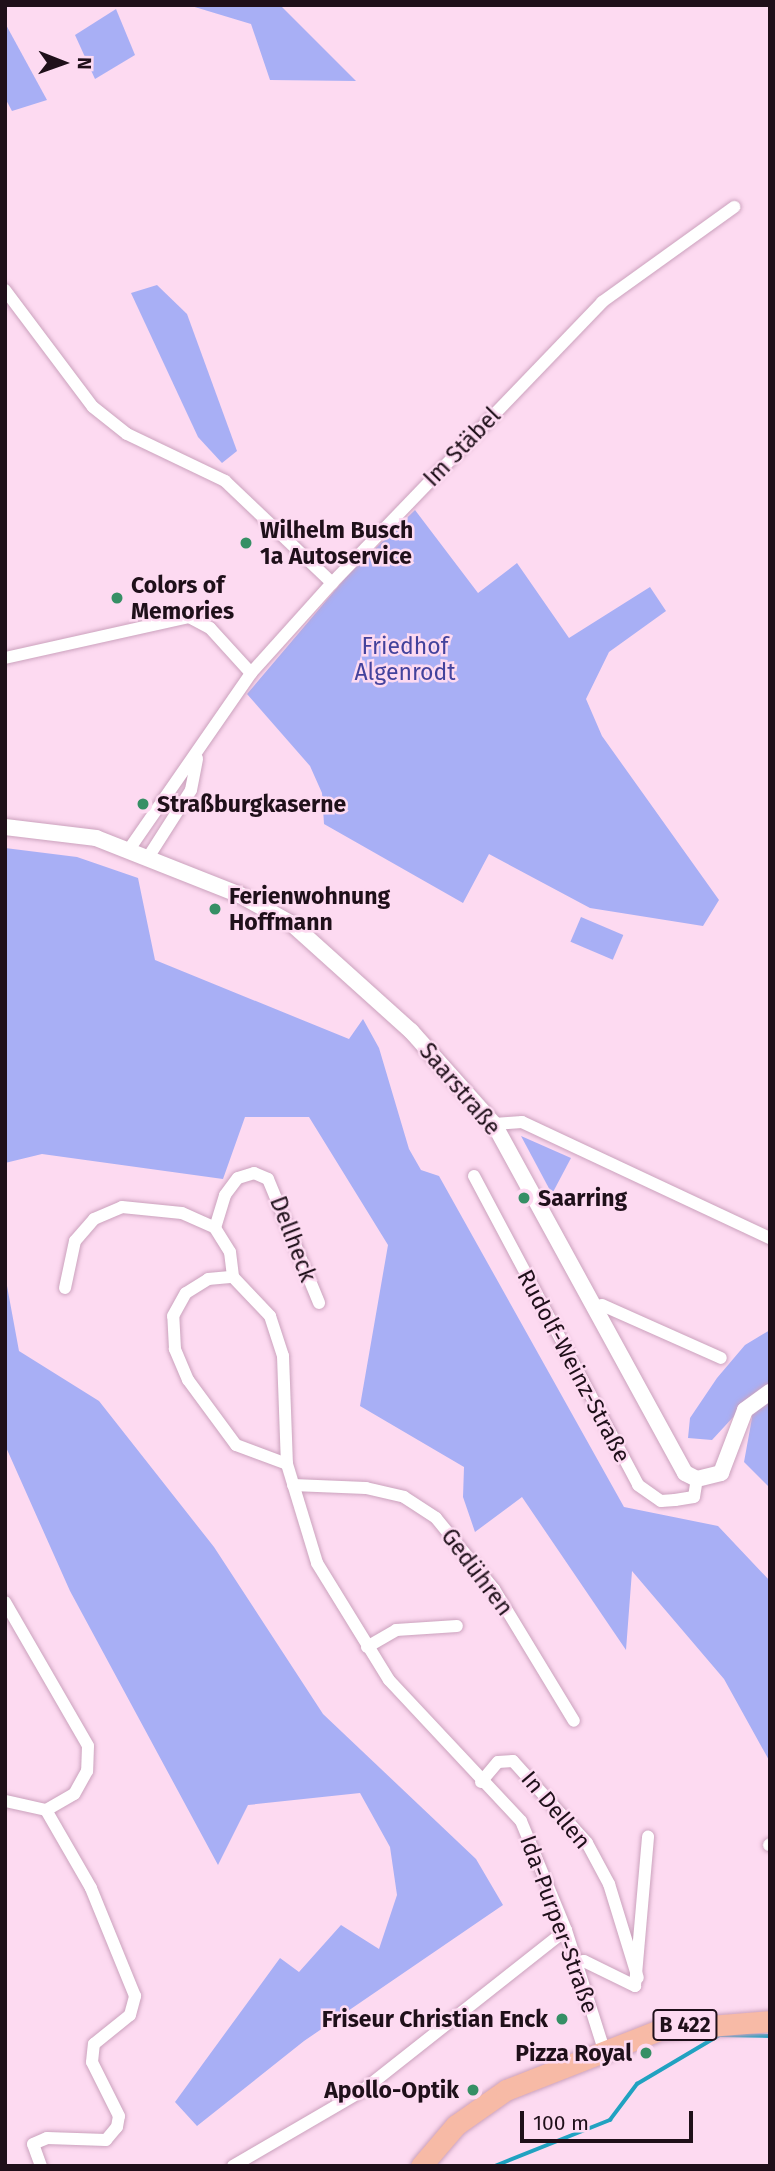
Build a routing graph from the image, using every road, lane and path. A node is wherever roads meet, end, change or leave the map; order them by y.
1 (734, 207) dead end
2 (5, 290) edge
3 (332, 583) junction
4 (5, 658) edge
5 (251, 673) junction
6 (198, 755) junction
7 (5, 827) edge
8 (130, 848) junction
9 (149, 856) junction
10 (494, 1124) junction
11 (474, 1176) dead end
12 (215, 1228) junction
13 (770, 1238) edge
14 (233, 1277) junction
15 (65, 1288) dead end
16 (319, 1303) dead end
17 (593, 1308) junction
18 (721, 1358) dead end
19 (770, 1392) edge
20 (287, 1464) junction
21 (697, 1479) junction
22 (293, 1485) junction
23 (5, 1602) edge
24 (457, 1626) dead end
25 (367, 1647) junction
26 (574, 1721) dead end
27 (481, 1782) junction
28 (5, 1801) edge
29 (46, 1810) junction
30 (648, 1837) dead end
31 (566, 1930) junction
32 (575, 1963) junction
33 (638, 1978) junction
34 (770, 2021) edge
35 (604, 2050) junction
36 (41, 2166) edge
37 (233, 2166) edge
38 (421, 2166) edge

1 - 3 street, Im Stäbel
2 - 3 street
3 - 5 street, Im Stäbel
4 - 5 street
5 - 6 street, Im Stäbel
6 - 8 street, Im Stäbel
6 - 9 street, Im Stäbel
7 - 8 street, Saarstraße
8 - 9 street, Saarstraße
9 - 10 street, Saarstraße
10 - 13 street
10 - 17 street, Saarstraße
11 - 21 street, Rudolf-Weinz-Straße
12 - 14 street
12 - 15 street
12 - 16 street, Dellheck
14 - 20 street, Ida-Purper-Straße
14 - 20 street
17 - 18 street
17 - 21 street, Saarstraße
19 - 21 street
20 - 22 street, Ida-Purper-Straße
22 - 25 street, Ida-Purper-Straße
22 - 26 street, Gedühren
23 - 29 street
24 - 25 street
25 - 27 street, Ida-Purper-Straße
27 - 31 street, Ida-Purper-Straße
27 - 33 street, In Dellen
28 - 29 street
29 - 36 street
30 - 33 street
31 - 32 street, Ida-Purper-Straße
31 - 37 street
32 - 33 street
32 - 35 street, Ida-Purper-Straße
34 - 35 main road, B 422
35 - 38 main road, B 422

